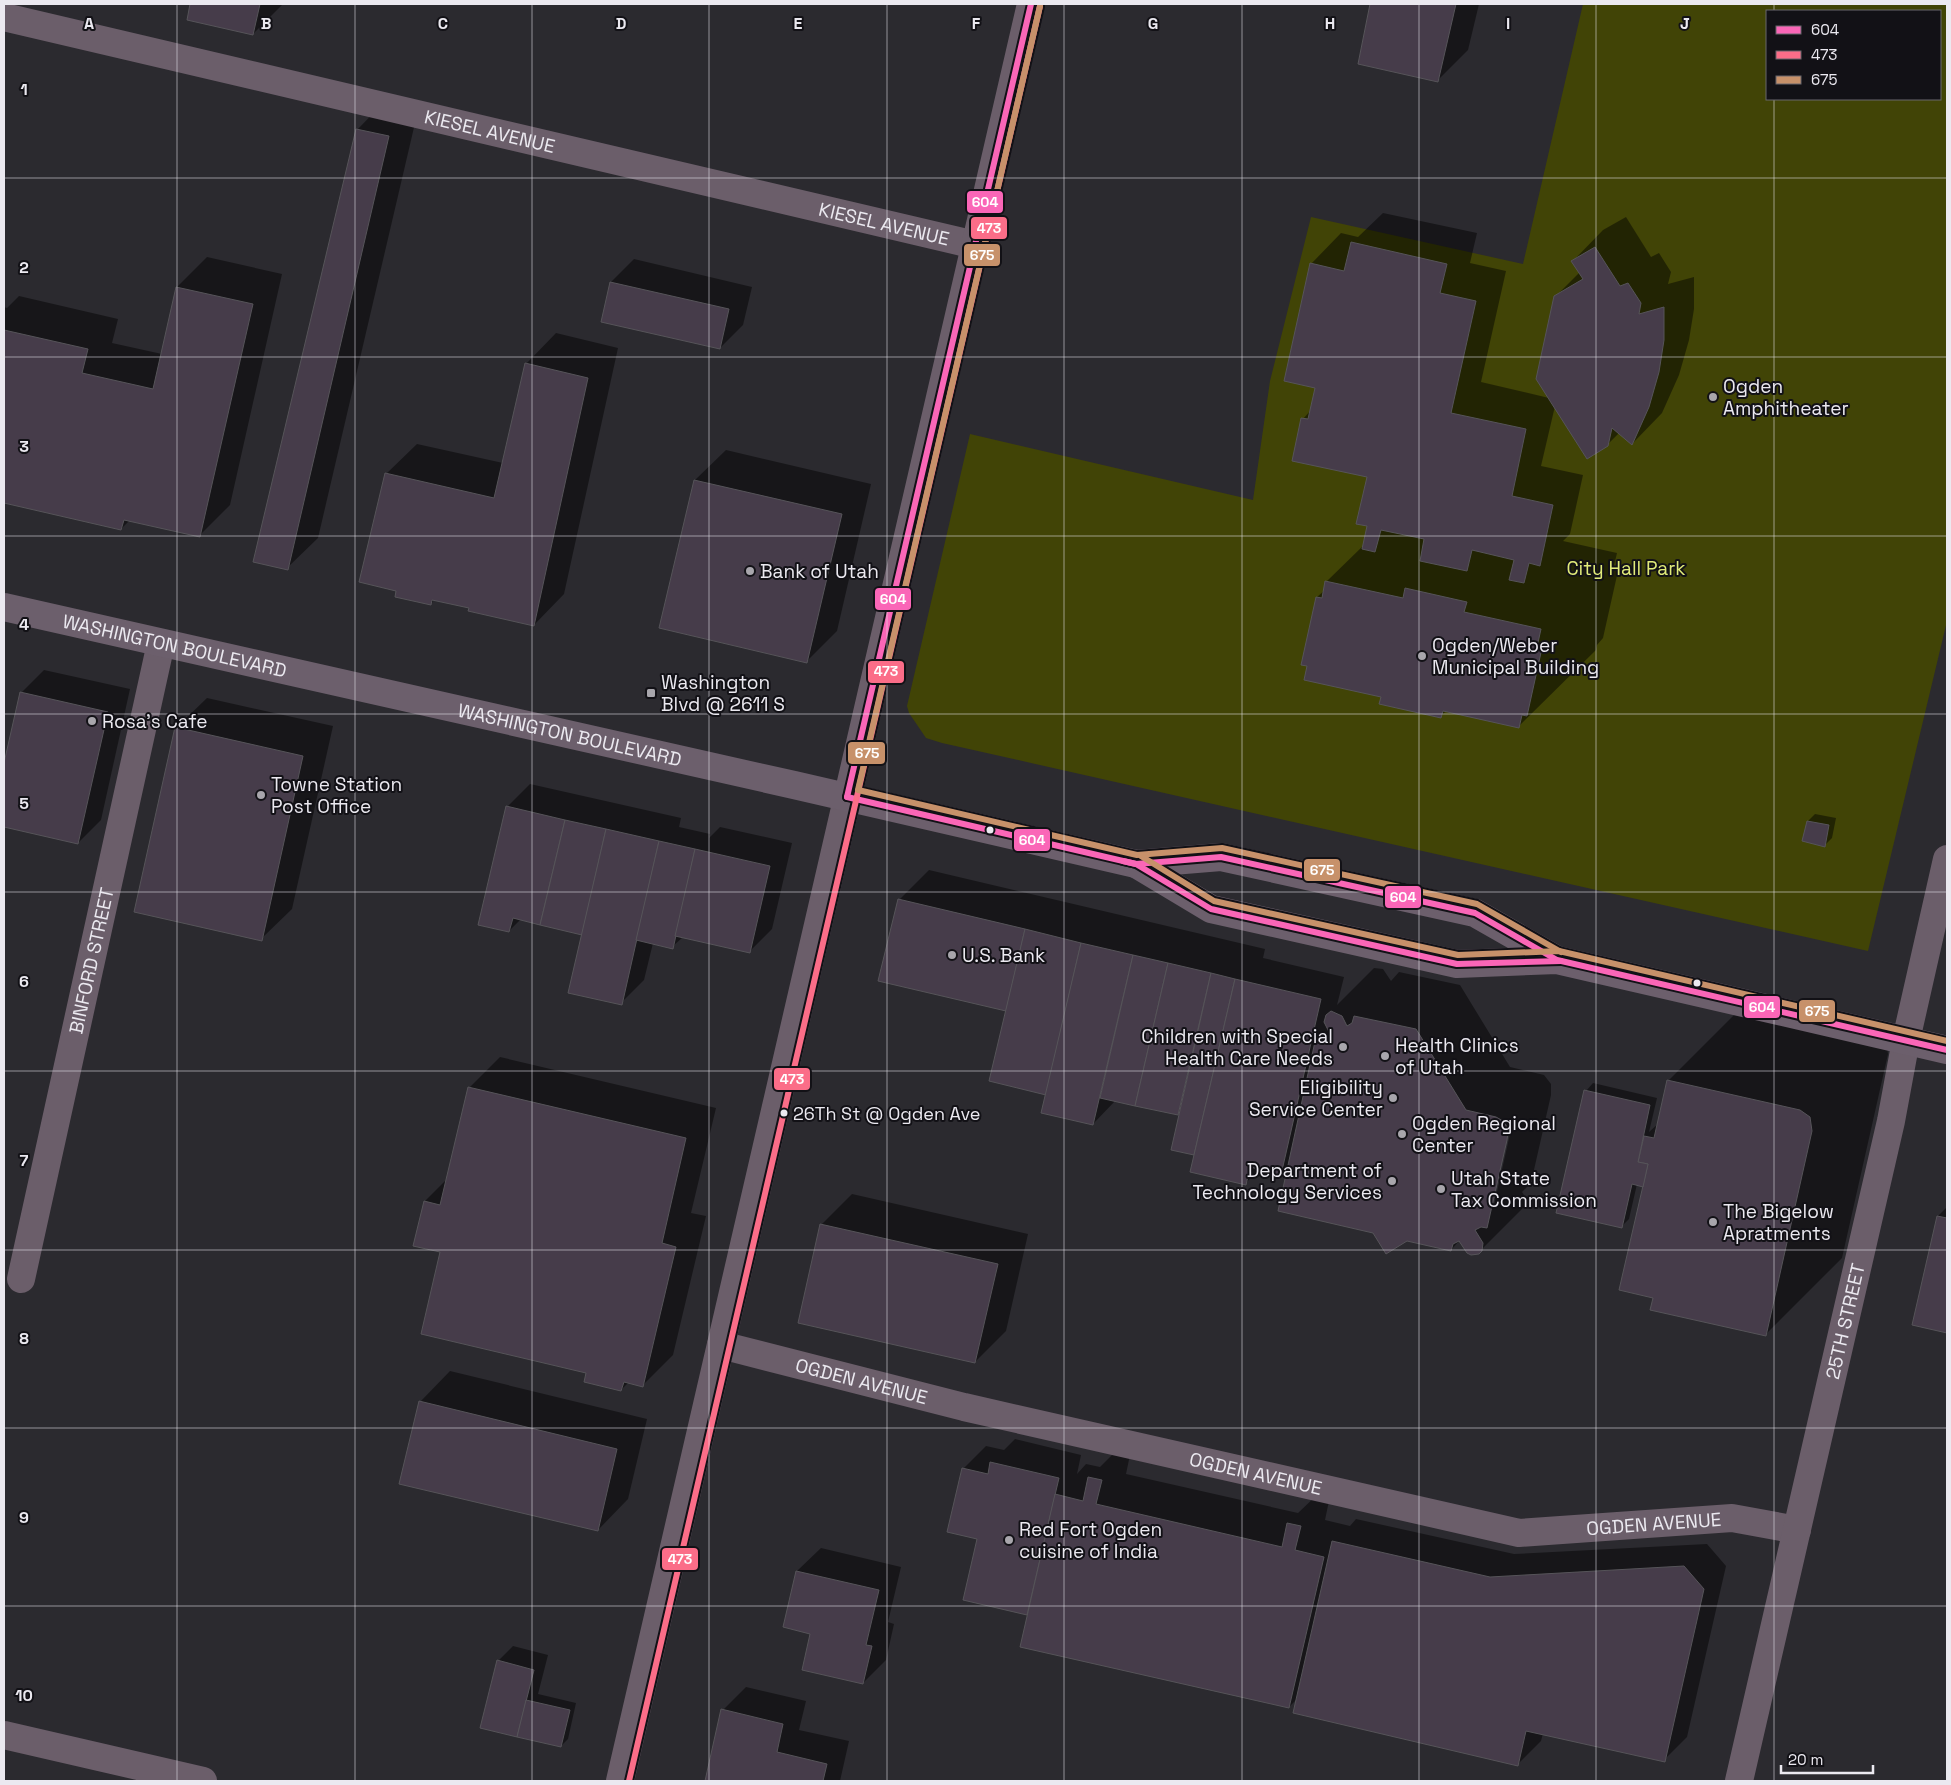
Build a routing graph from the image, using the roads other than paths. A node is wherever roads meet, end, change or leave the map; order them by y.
1 (1031, 4) edge
2 (4, 17) edge
3 (975, 245) junction
4 (4, 607) edge
5 (162, 643) junction
6 (847, 797) junction
7 (1947, 860) edge
8 (1136, 864) junction
9 (1557, 960) junction
10 (1906, 1040) junction
11 (1947, 1050) edge
12 (22, 1279) dead end
13 (721, 1345) junction
14 (1797, 1530) junction
15 (4, 1735) edge
16 (203, 1781) edge
17 (620, 1781) edge
18 (1739, 1781) edge

1 - 3 street
2 - 3 street, KIESEL AVENUE
3 - 6 street
4 - 5 main road, WASHINGTON BOULEVARD
5 - 6 main road, WASHINGTON BOULEVARD
5 - 12 street, BINFORD STREET
6 - 8 main road, WASHINGTON BOULEVARD
6 - 13 street
7 - 10 street, 25TH STREET
8 - 9 main road, WASHINGTON BOULEVARD
8 - 9 main road, WASHINGTON BOULEVARD
9 - 10 main road, WASHINGTON BOULEVARD
10 - 11 main road, WASHINGTON BOULEVARD
10 - 14 street, 25TH STREET
13 - 14 street, OGDEN AVENUE
13 - 17 street
14 - 18 street, 25TH STREET
15 - 16 street

